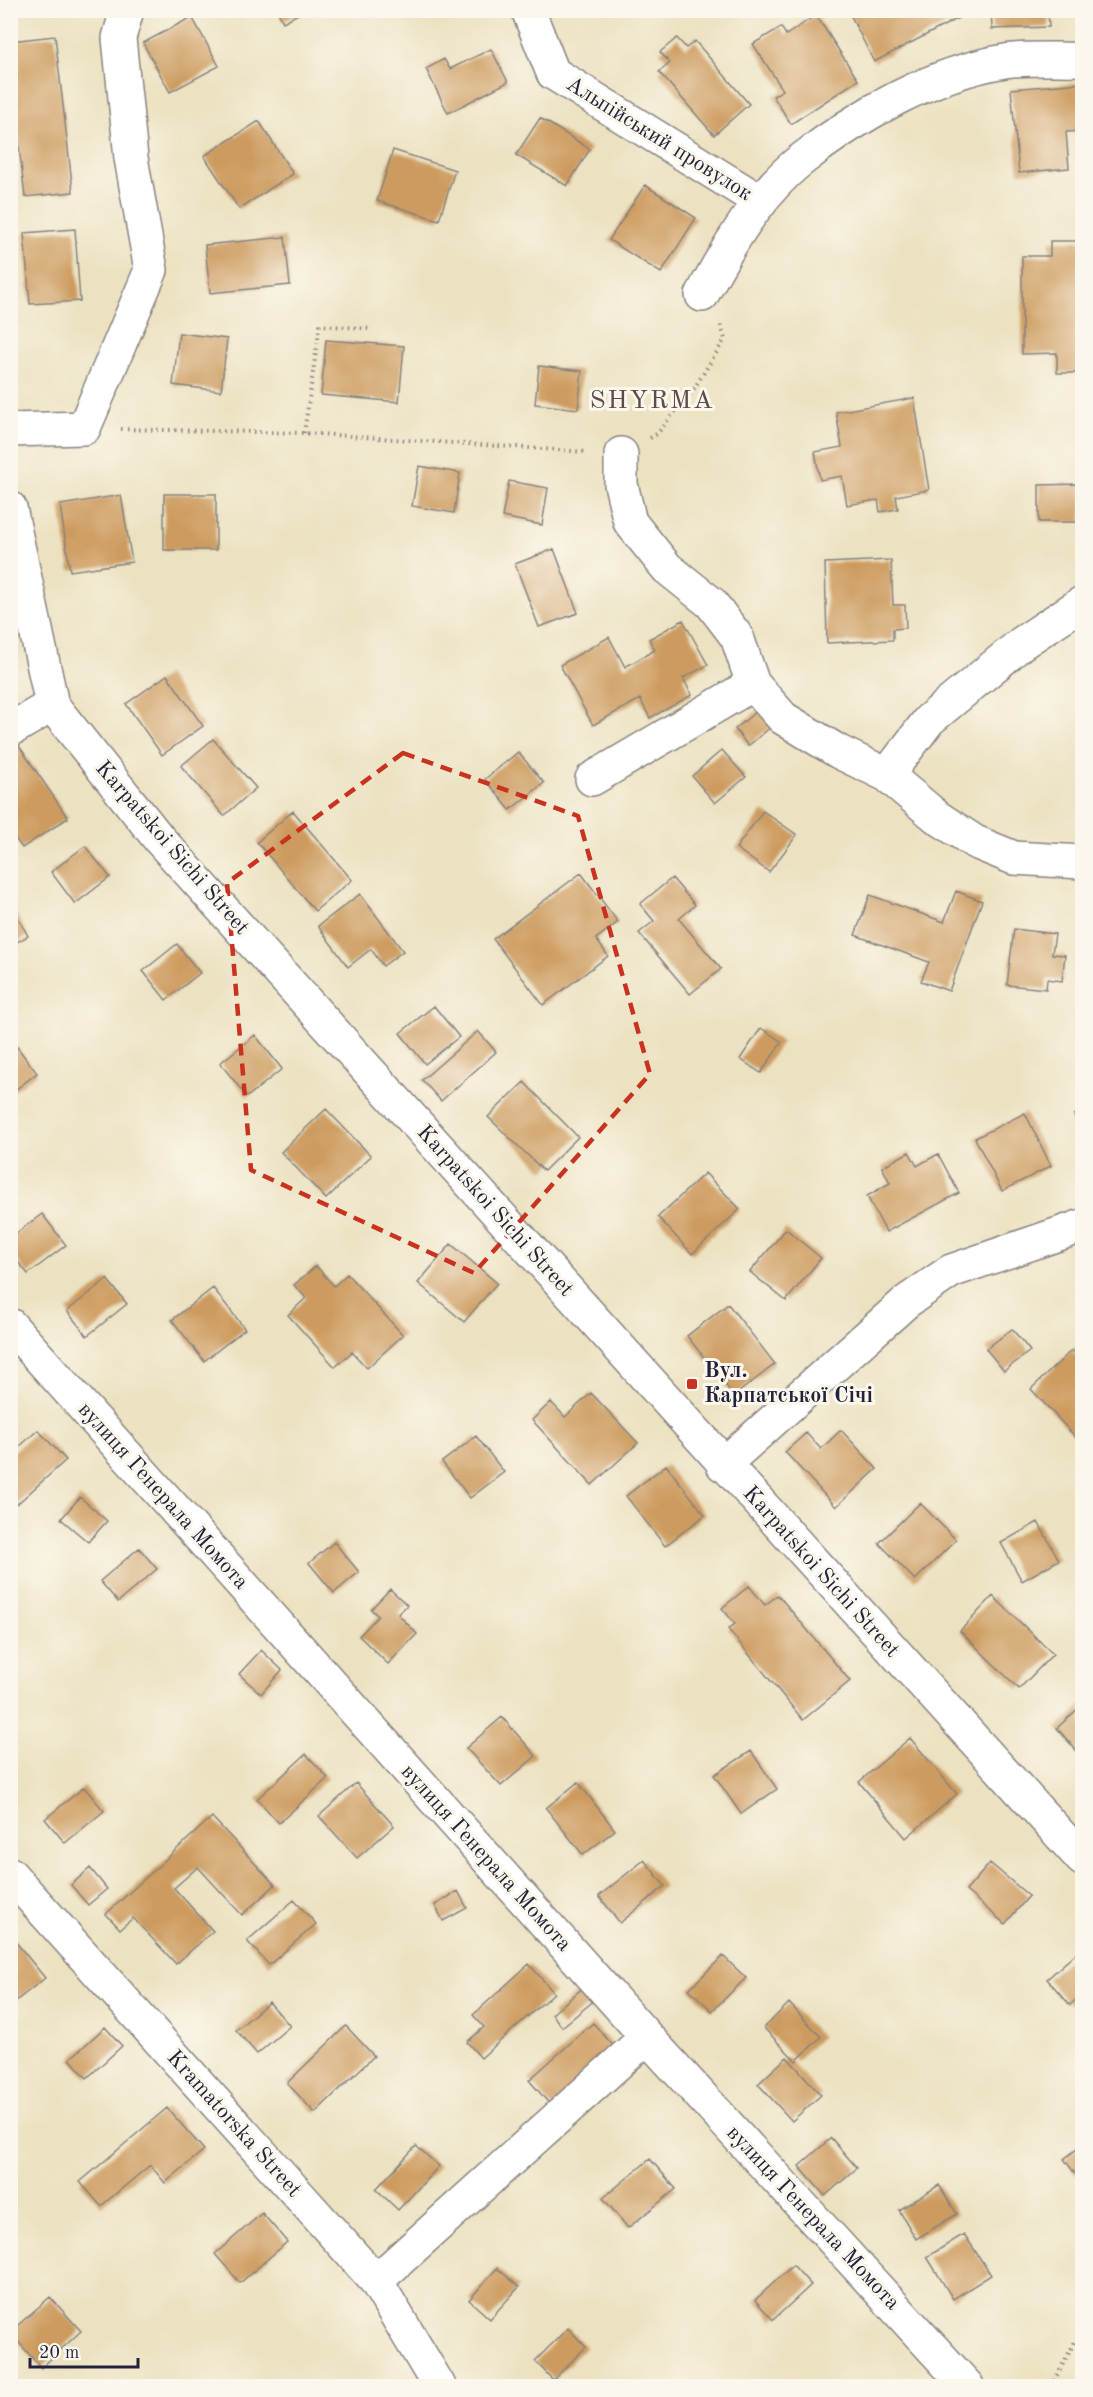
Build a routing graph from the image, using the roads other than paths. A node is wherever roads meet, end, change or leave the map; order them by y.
1 (127, 10) edge
2 (528, 10) edge
3 (1083, 59) edge
4 (761, 202) junction
5 (710, 306) road end
6 (10, 430) edge
7 (621, 454) road end
8 (10, 508) edge
9 (1083, 603) edge
10 (753, 684) junction
11 (52, 705) junction
12 (10, 730) edge
13 (887, 775) junction
14 (592, 779) dead end
15 (1083, 862) edge
16 (1083, 1226) edge
17 (10, 1325) edge
18 (723, 1465) junction
19 (1083, 1859) edge
20 (10, 1874) edge
21 (646, 2037) junction
22 (376, 2281) junction
23 (439, 2386) edge
24 (967, 2386) edge

1 - 6 street
2 - 4 street, Альпійський провулок
3 - 4 street
4 - 5 street
7 - 10 street
8 - 11 street, Karpatskoi Sichi Street
9 - 13 street
10 - 13 street
10 - 14 street
11 - 12 street
11 - 18 street, Karpatskoi Sichi Street
13 - 15 street
16 - 18 street
17 - 21 street, вулиця Генерала Момота
18 - 19 street, Karpatskoi Sichi Street
20 - 22 street, Kramatorska Street
21 - 22 street
21 - 24 street, вулиця Генерала Момота
22 - 23 street, Kramatorska Street

